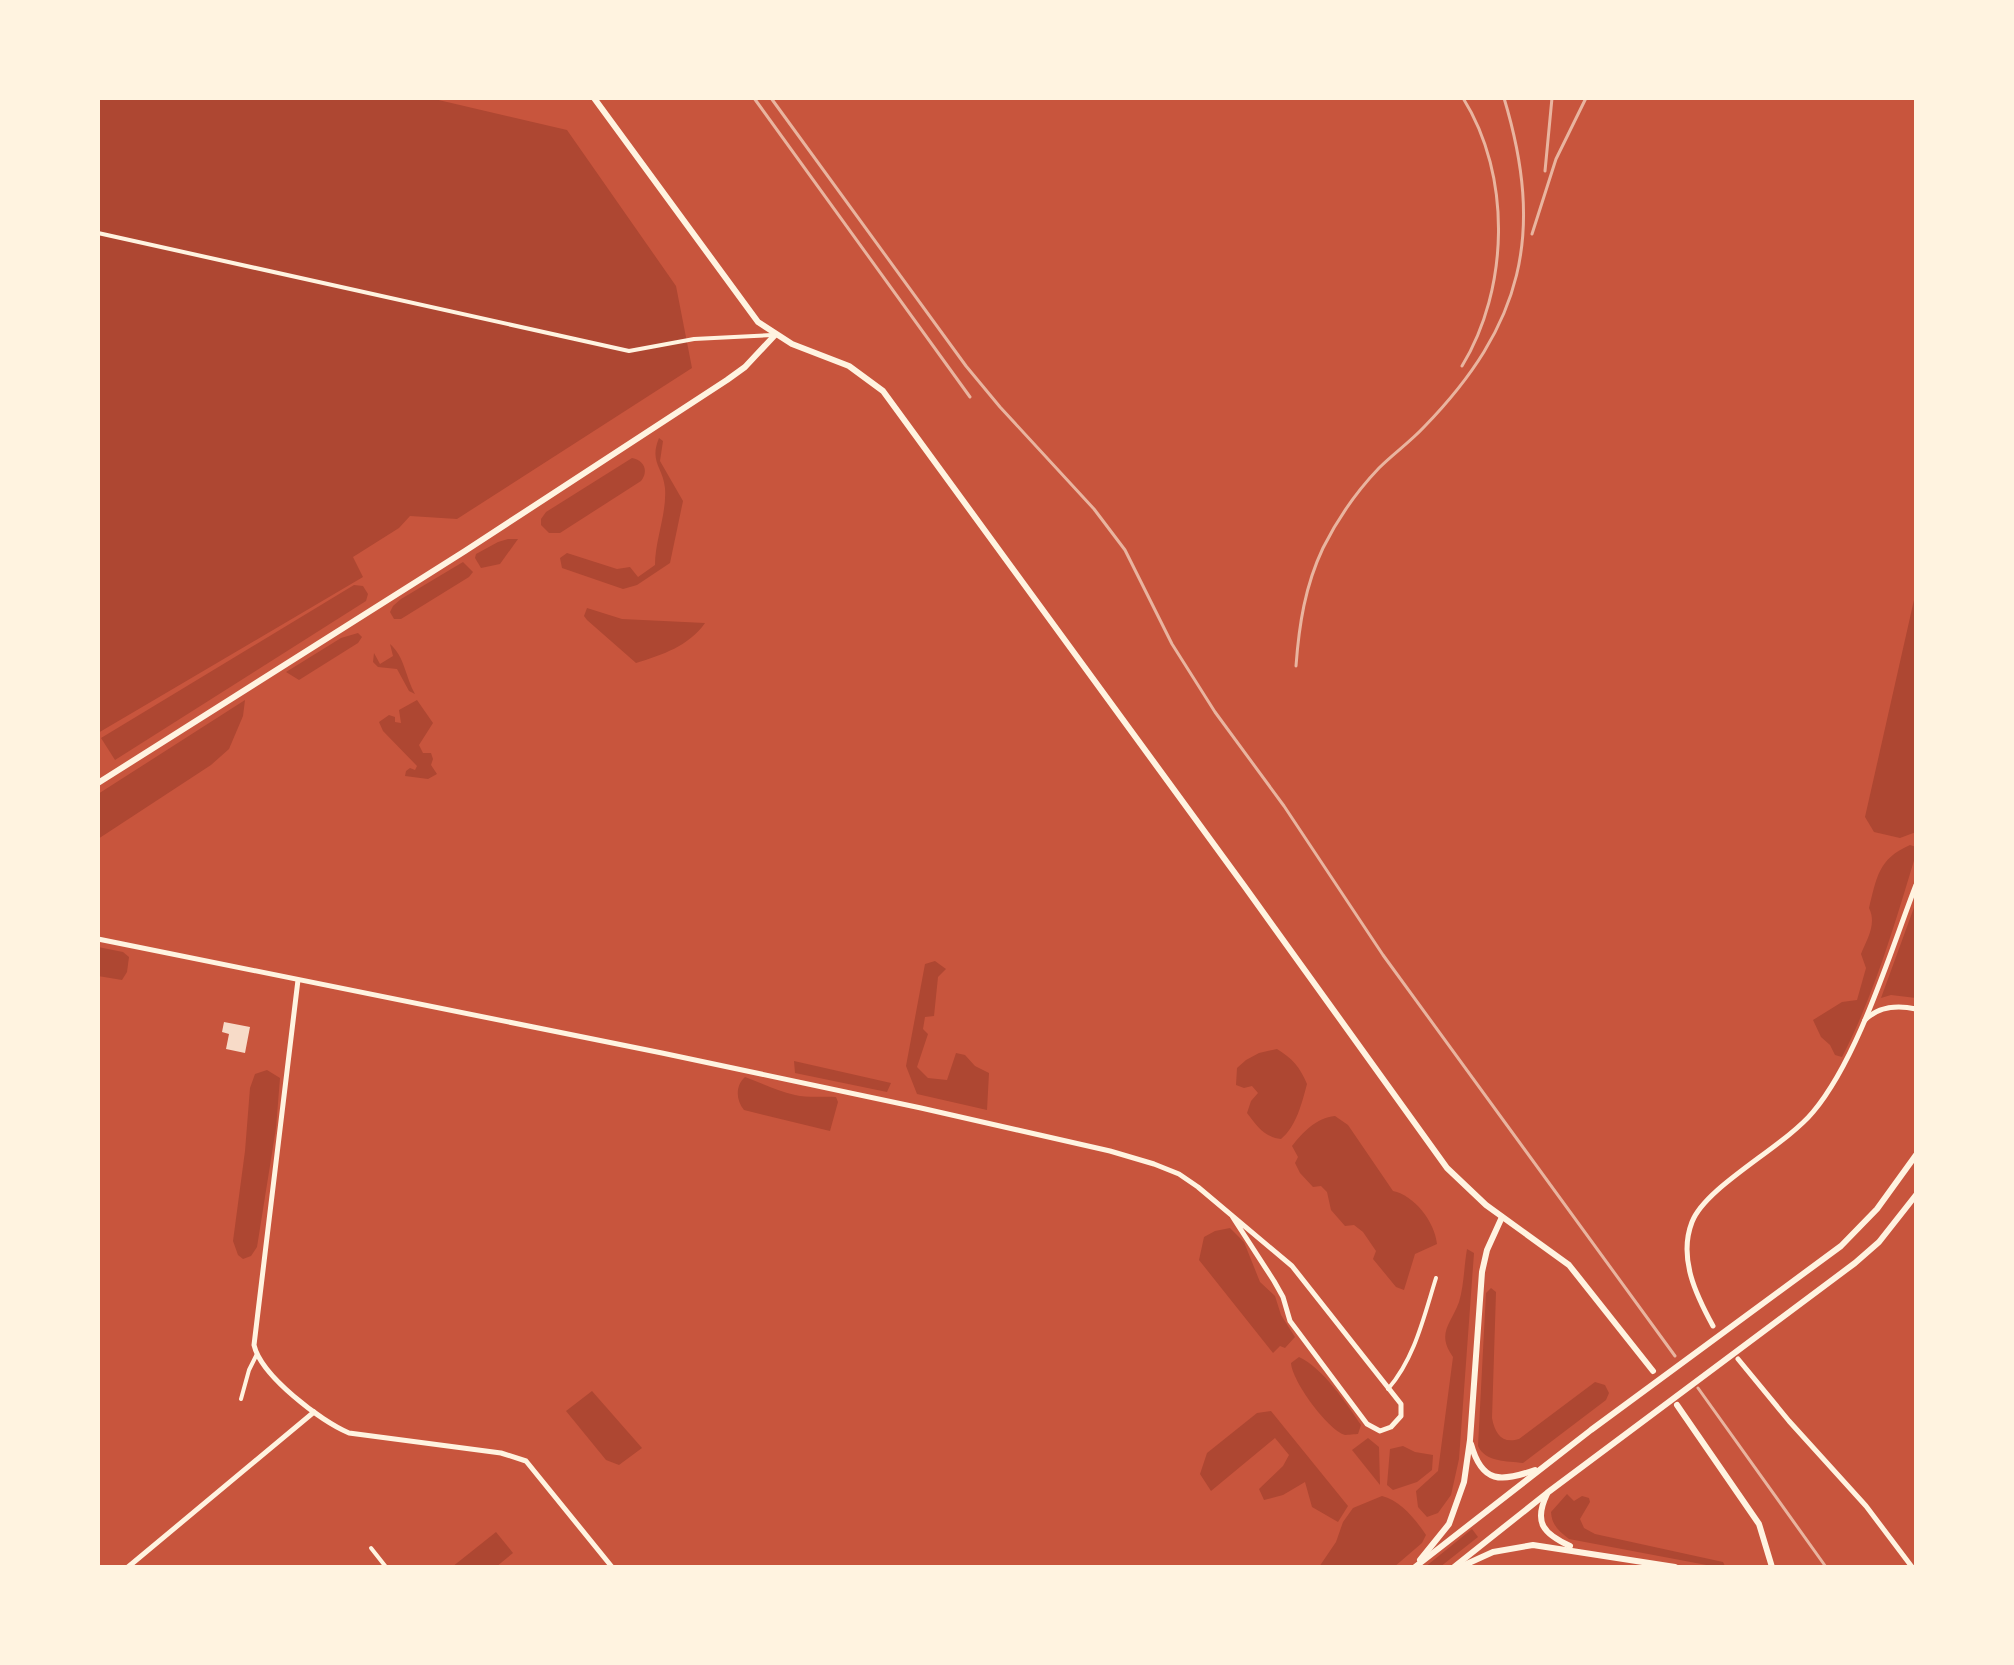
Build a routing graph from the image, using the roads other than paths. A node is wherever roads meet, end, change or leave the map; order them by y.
1 (594, 98) edge
2 (98, 233) edge
3 (775, 335) junction
4 (98, 783) edge
5 (1916, 885) edge
6 (98, 939) edge
7 (298, 980) junction
8 (1916, 1009) edge
9 (1861, 1024) junction
10 (1916, 1155) edge
11 (1916, 1195) edge
12 (1232, 1216) junction
13 (1502, 1217) junction
14 (1436, 1278) dead end
15 (1713, 1326) dead end
16 (257, 1354) junction
17 (1738, 1359) dead end
18 (1653, 1371) dead end
19 (1388, 1389) junction
20 (241, 1399) dead end
21 (1677, 1405) dead end
22 (314, 1412) junction
23 (1470, 1440) junction
24 (1541, 1467) junction
25 (1547, 1493) junction
26 (371, 1548) dead end
27 (1577, 1550) junction
28 (128, 1567) edge
29 (386, 1567) edge
30 (612, 1567) edge
31 (1415, 1567) edge
32 (1454, 1567) edge
33 (1460, 1567) edge
34 (1675, 1567) edge
35 (1772, 1567) edge
36 (1912, 1567) edge

1 - 3 main road
2 - 3 street
3 - 4 main road
3 - 13 main road
5 - 9 street
6 - 7 street
7 - 12 street
7 - 16 street
8 - 9 street
9 - 15 street
10 - 24 main road
11 - 25 main road
12 - 19 street
12 - 19 street
13 - 18 main road
13 - 23 main road
14 - 19 street
16 - 20 street
16 - 22 street
17 - 36 street
21 - 35 main road
22 - 28 street
22 - 30 street
23 - 24 main road
23 - 31 main road
24 - 31 main road
25 - 27 main road
25 - 32 main road
26 - 29 street
27 - 33 main road
27 - 34 main road

